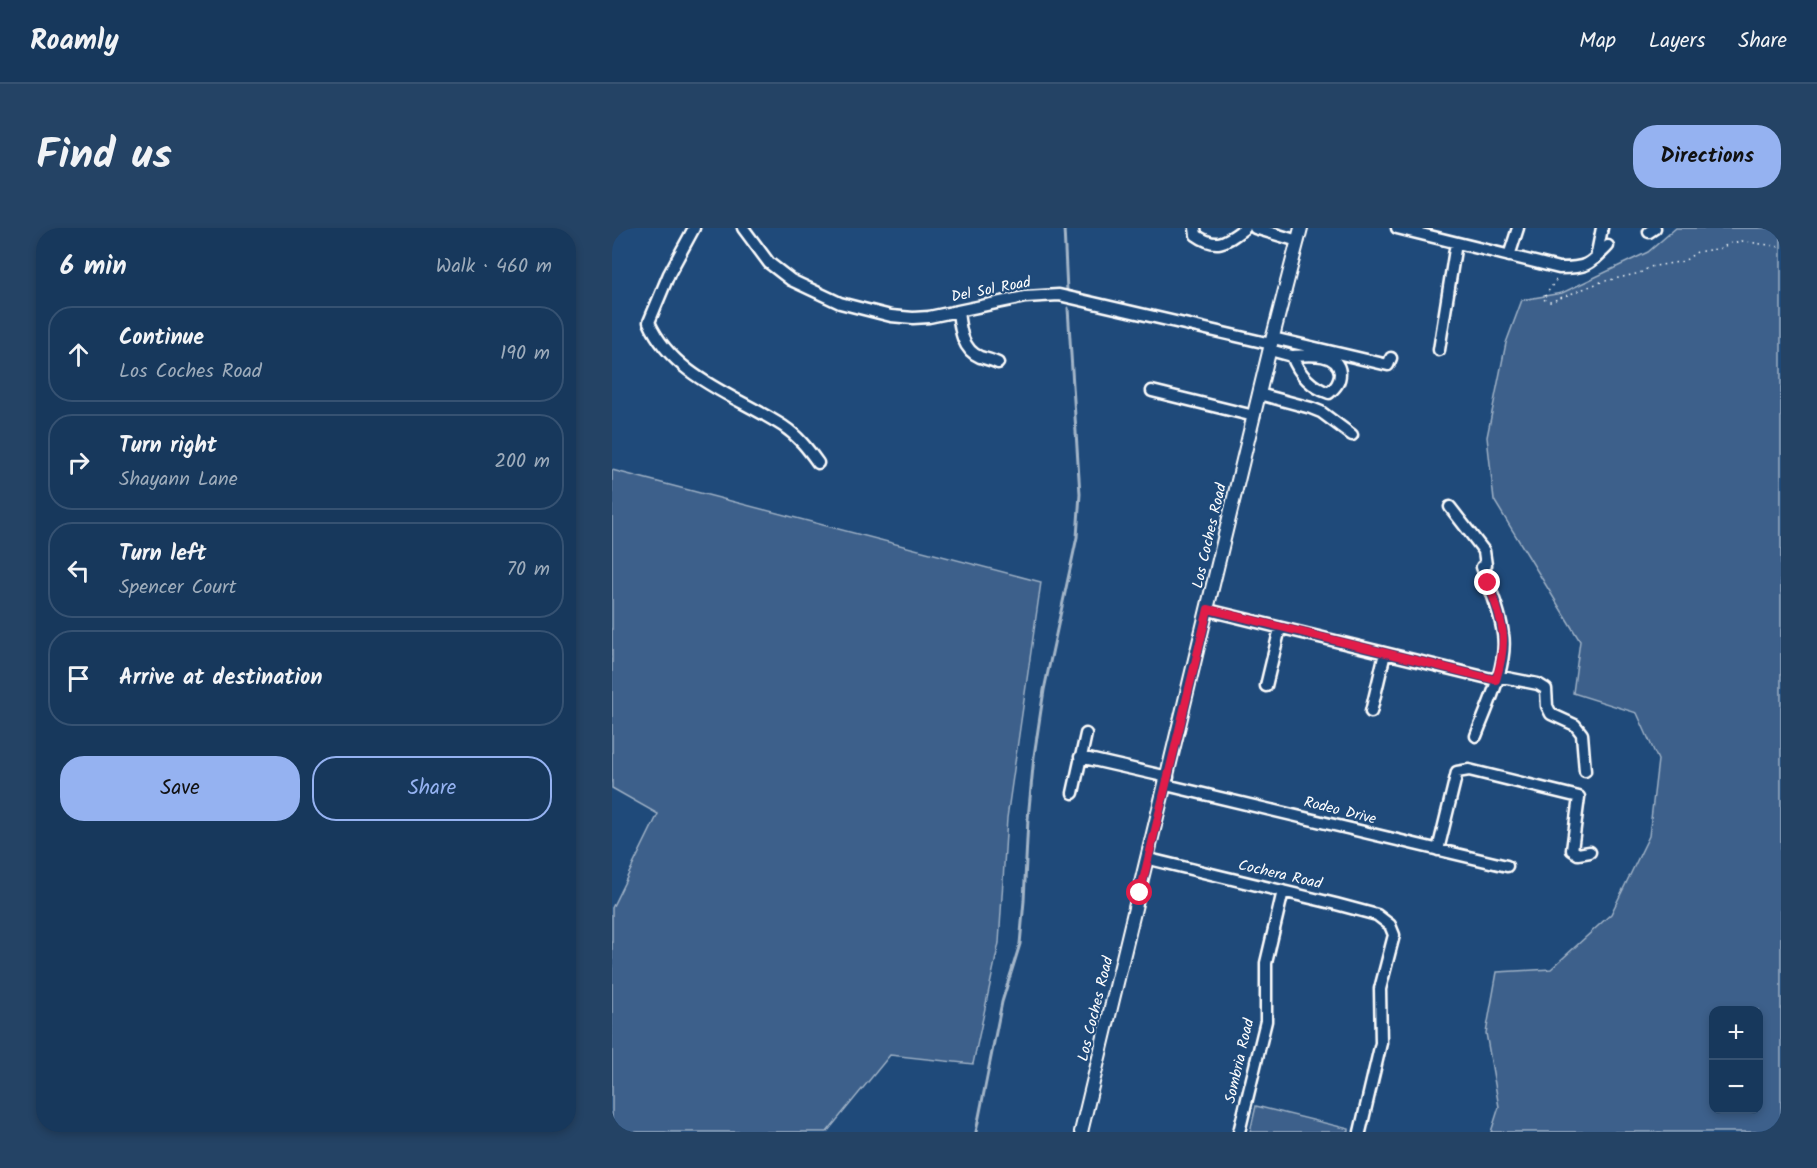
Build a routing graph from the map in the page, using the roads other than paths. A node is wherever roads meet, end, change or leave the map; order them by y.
1 (694, 228) edge
2 (743, 228) edge
3 (1195, 228) edge
4 (1245, 228) edge
5 (1255, 228) edge
6 (1302, 228) edge
7 (1398, 228) edge
8 (1518, 228) edge
9 (1602, 228) edge
10 (1298, 241) junction
11 (1456, 243) junction
12 (1608, 246) dead end
13 (1509, 256) junction
14 (1596, 258) junction
15 (958, 312) junction
16 (1271, 344) junction
17 (1439, 350) dead end
18 (1292, 356) junction
19 (1391, 358) dead end
20 (998, 363) dead end
21 (1152, 391) dead end
22 (1259, 394) junction
23 (1254, 416) junction
24 (1352, 435) dead end
25 (818, 463) dead end
26 (1450, 507) dead end
27 (1208, 609) junction
28 (1280, 628) junction
29 (1385, 653) junction
30 (1497, 678) junction
31 (1266, 686) dead end
32 (1371, 712) dead end
33 (1086, 734) dead end
34 (1476, 736) dead end
35 (1080, 757) junction
36 (1585, 771) dead end
37 (1167, 781) junction
38 (1073, 793) dead end
39 (1438, 850) junction
40 (1590, 852) dead end
41 (1149, 859) junction
42 (1507, 866) dead end
43 (1283, 891) junction
44 (1082, 1132) edge
45 (1239, 1132) edge
46 (1360, 1132) edge

1 - 25 street
2 - 15 street, Del Sol Road
3 - 4 street
5 - 10 street
6 - 10 main road, Los Coches Road
7 - 11 street
8 - 13 street
9 - 14 street
10 - 16 main road, Los Coches Road
11 - 13 street
11 - 17 street
12 - 14 street
13 - 14 street
15 - 16 street, Del Sol Road
15 - 20 street
16 - 18 street
16 - 19 street
16 - 22 main road, Los Coches Road
18 - 18 street
21 - 23 street
22 - 23 main road, Los Coches Road
22 - 24 street
23 - 27 main road, Los Coches Road
26 - 30 street
27 - 28 street
27 - 37 main road, Los Coches Road
28 - 29 street
28 - 31 street
29 - 30 street
29 - 32 street
30 - 34 street
30 - 36 street
33 - 35 street
35 - 37 street, Rodeo Drive
35 - 38 street
37 - 39 street, Rodeo Drive
37 - 41 main road, Los Coches Road
39 - 40 street
39 - 42 street, Rodeo Drive
41 - 43 street, Cochera Road
41 - 44 main road, Los Coches Road
43 - 45 street, Sombria Road
43 - 46 street, Cochera Road

